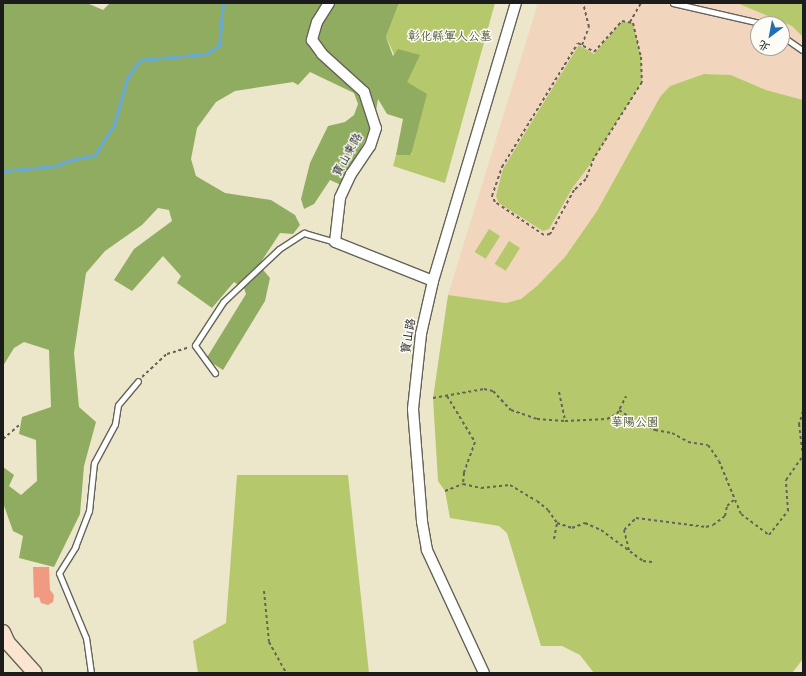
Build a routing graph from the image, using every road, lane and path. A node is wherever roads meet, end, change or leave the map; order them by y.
1 (329, 3) edge
2 (516, 3) edge
3 (583, 3) edge
4 (641, 3) edge
5 (673, 3) edge
6 (750, 21) edge
7 (630, 22) junction
8 (790, 42) edge
9 (582, 45) junction
10 (802, 50) dead end
11 (335, 242) junction
12 (433, 281) junction
13 (195, 345) junction
14 (216, 373) dead end
15 (138, 381) joint
16 (559, 392) dead end
17 (447, 396) junction
18 (626, 396) dead end
19 (433, 398) dead end
20 (619, 410) junction
21 (803, 411) edge
22 (565, 421) junction
23 (20, 424) dead end
24 (3, 438) edge
25 (803, 456) edge
26 (464, 484) junction
27 (445, 491) dead end
28 (734, 500) junction
29 (557, 523) junction
30 (554, 539) dead end
31 (629, 551) junction
32 (652, 562) dead end
33 (264, 591) dead end
34 (3, 632) edge
35 (35, 673) edge
36 (91, 673) edge
37 (286, 673) edge
38 (484, 673) edge

1 - 11 street, 寶山東路
2 - 12 street, 寶山路
3 - 9 path
4 - 7 path
5 - 6 lane
7 - 9 path
7 - 9 path
8 - 10 lane
11 - 12 street
11 - 13 lane
12 - 38 street, 寶山路
13 - 14 lane
13 - 15 path
15 - 36 lane
16 - 22 path
17 - 19 path
17 - 22 path
17 - 26 path
18 - 20 path
20 - 22 path
20 - 28 path
21 - 25 path
23 - 24 path
25 - 28 path
26 - 27 path
26 - 29 path
28 - 31 path
29 - 30 path
29 - 31 path
31 - 32 path
33 - 37 path
34 - 35 main road

